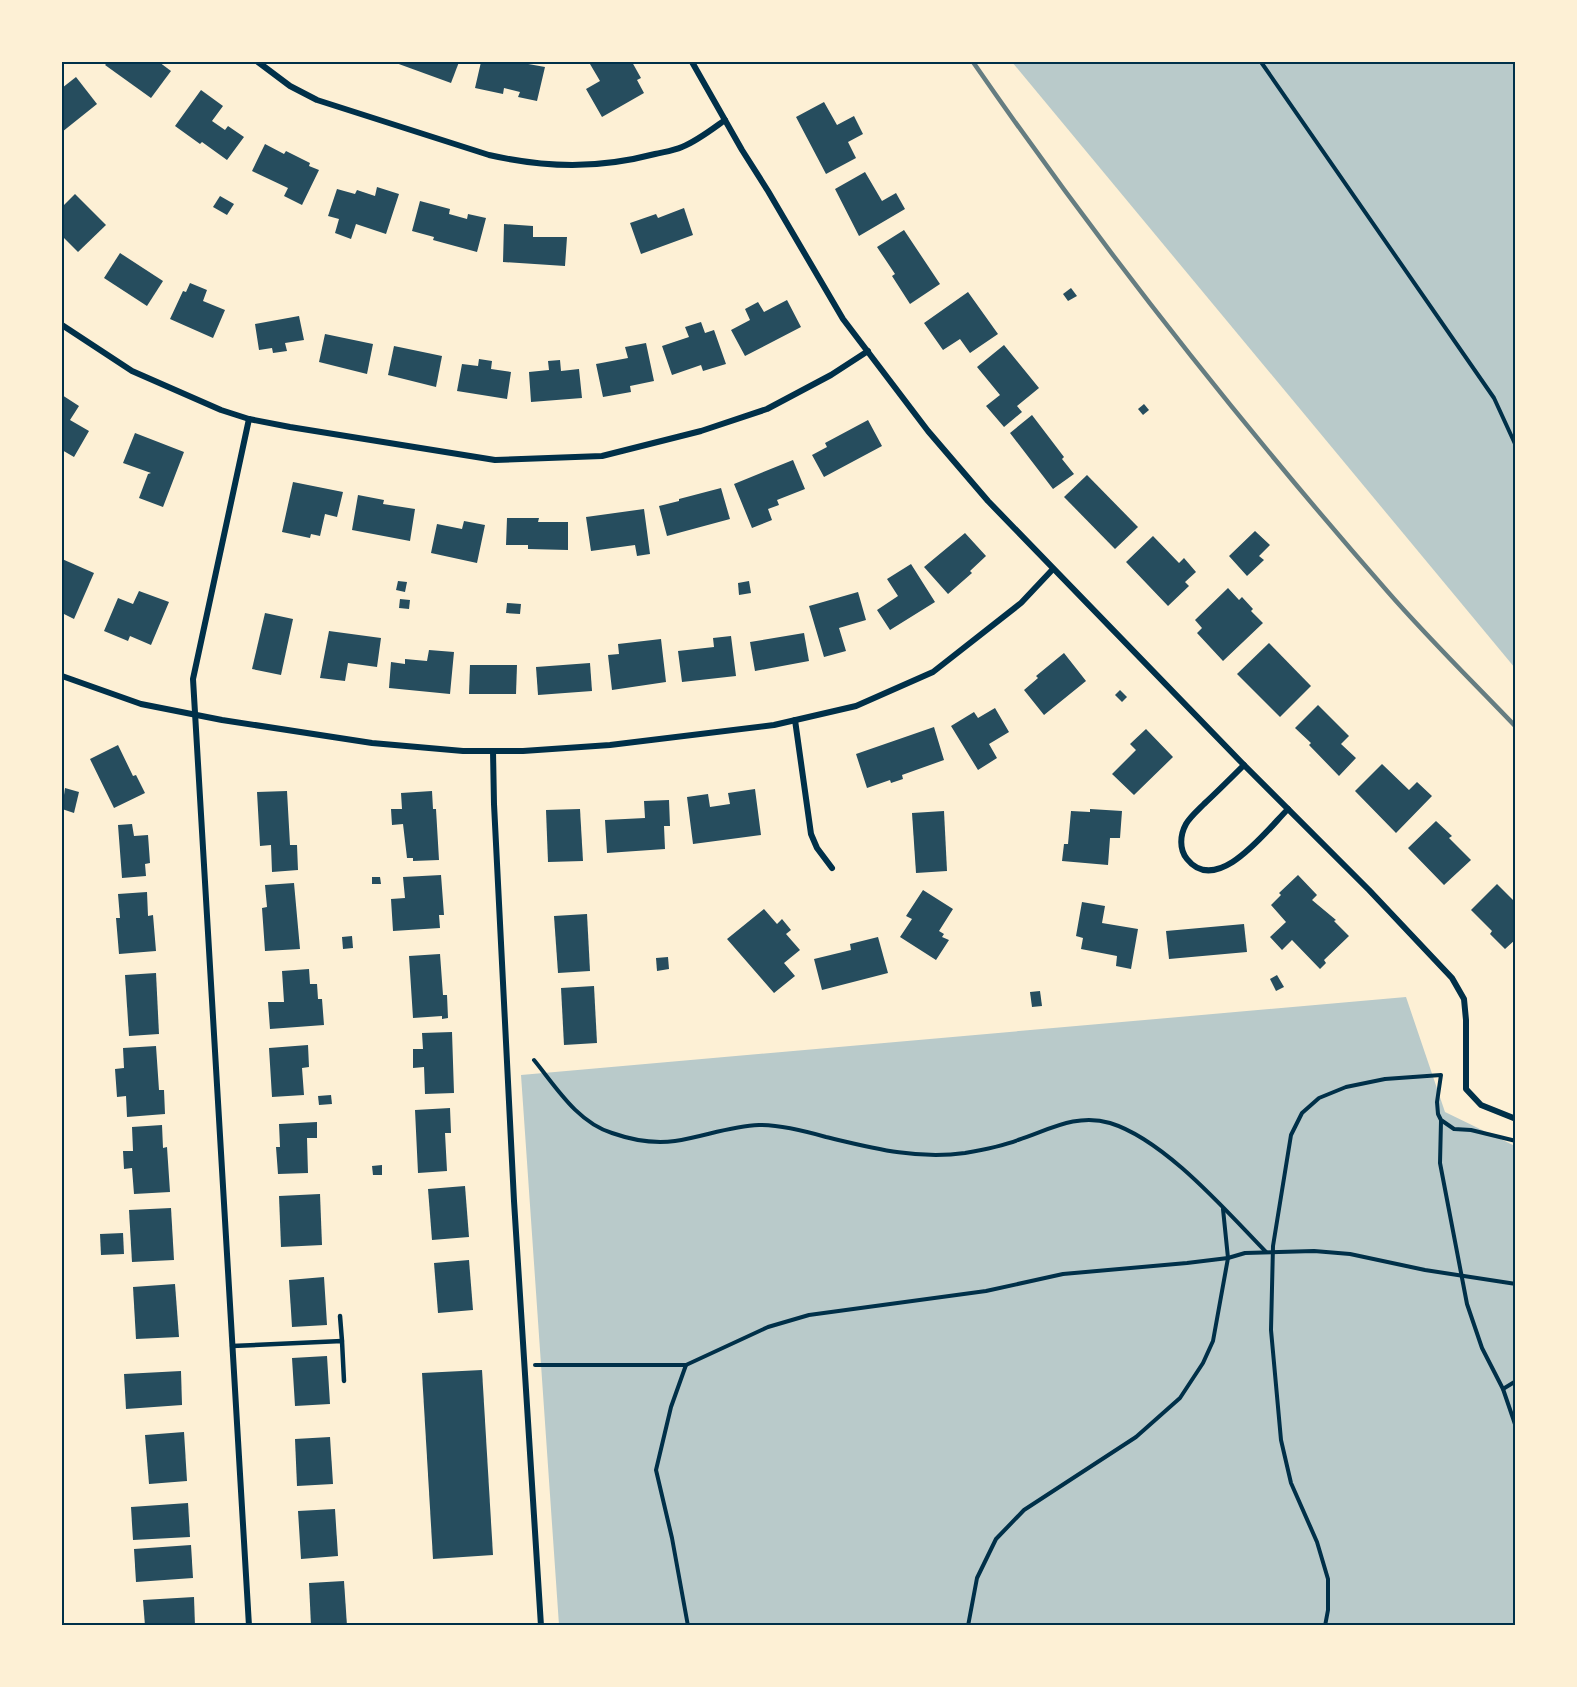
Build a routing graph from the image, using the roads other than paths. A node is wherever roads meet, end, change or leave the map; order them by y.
1 (258, 62) edge
2 (692, 62) edge
3 (725, 120) junction
4 (62, 326) edge
5 (868, 351) junction
6 (249, 419) junction
7 (1053, 569) junction
8 (62, 676) edge
9 (195, 714) junction
10 (795, 720) junction
11 (493, 751) junction
12 (1244, 765) junction
13 (1288, 809) junction
14 (832, 868) dead end
15 (1515, 1119) edge
16 (340, 1316) dead end
17 (342, 1341) junction
18 (232, 1346) junction
19 (344, 1381) dead end
20 (249, 1626) edge
21 (541, 1626) edge

1 - 3 street
2 - 3 street
3 - 5 street
4 - 6 street
5 - 6 street
5 - 7 street
6 - 9 street
7 - 10 street
7 - 12 street
8 - 9 street
9 - 11 street
9 - 18 street
10 - 11 street
10 - 14 street
11 - 21 street
12 - 13 street
12 - 13 street
13 - 15 street
16 - 17 lane
17 - 18 lane
17 - 19 lane
18 - 20 street

